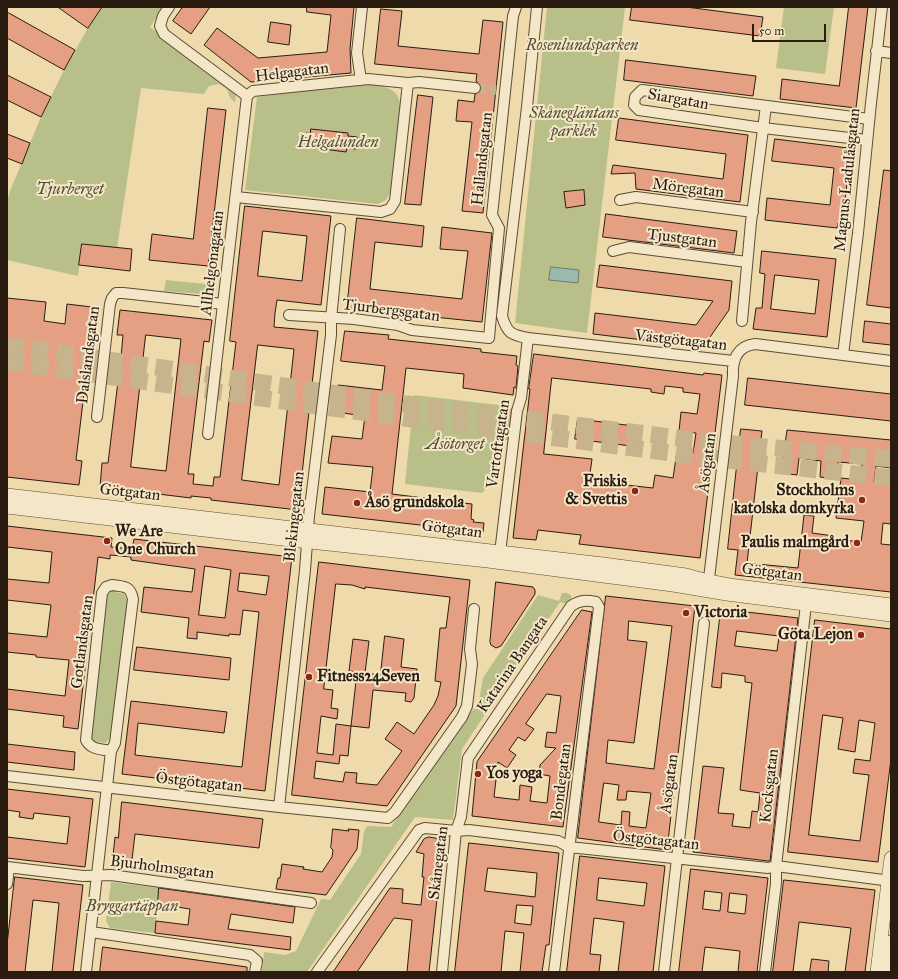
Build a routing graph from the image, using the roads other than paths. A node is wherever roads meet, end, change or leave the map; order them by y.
1 (170, 7) edge
2 (362, 7) edge
3 (516, 7) edge
4 (536, 7) edge
5 (882, 7) edge
6 (876, 51) junction
7 (891, 53) edge
8 (361, 80) junction
9 (408, 83) junction
10 (476, 88) tunnel mouth
11 (247, 96) junction
12 (766, 106) junction
13 (869, 119) junction
14 (763, 128) junction
15 (867, 140) junction
16 (236, 197) junction
17 (620, 200) dead end
18 (752, 212) junction
19 (340, 229) dead end
20 (613, 252) dead end
21 (747, 262) junction
22 (223, 304) junction
23 (289, 315) dead end
24 (331, 319) junction
25 (742, 320) dead end
26 (489, 338) joint
27 (528, 338) junction
28 (843, 355) junction
29 (733, 361) junction
30 (891, 361) edge
31 (97, 417) dead end
32 (208, 434) dead end
33 (7, 495) edge
34 (7, 506) edge
35 (308, 536) junction
36 (500, 553) junction
37 (708, 586) junction
38 (591, 601) joint
39 (806, 604) junction
40 (891, 605) edge
41 (474, 609) dead end
42 (891, 615) edge
43 (704, 623) dead end
44 (111, 751) junction
45 (468, 758) joint
46 (7, 776) edge
47 (107, 787) junction
48 (279, 807) junction
49 (388, 818) joint
50 (456, 831) junction
51 (569, 847) junction
52 (891, 858) edge
53 (676, 859) junction
54 (776, 866) junction
55 (8, 868) edge
56 (98, 875) junction
57 (890, 881) edge
58 (7, 884) edge
59 (311, 903) dead end
60 (91, 932) junction
61 (891, 942) edge
62 (86, 972) edge
63 (255, 972) edge
64 (317, 972) edge
65 (442, 972) edge
66 (554, 972) edge
67 (664, 972) edge
68 (765, 972) edge
69 (877, 972) edge
70 (887, 972) edge

1 - 11 street, Helgagatan
2 - 8 street
3 - 26 street, Hallandsgatan
4 - 27 street, Västgötagatan
5 - 6 street, Magnus Ladulåsgatan
6 - 7 street
6 - 13 street, Magnus Ladulåsgatan
8 - 9 street, Helgagatan
8 - 11 street, Helgagatan
9 - 10 street, Helgagatan
9 - 16 street
11 - 16 street, Allhelgonagatan
12 - 13 street, Siargatan
12 - 14 street
12 - 14 street, Siargatan
13 - 15 street, Magnus Ladulåsgatan
14 - 15 street, Siargatan
14 - 18 street
15 - 28 street, Magnus Ladulåsgatan
16 - 22 street, Allhelgonagatan
17 - 18 street, Möregatan
18 - 21 street
19 - 24 street, Blekingegatan
20 - 21 street, Tjustgatan
21 - 25 street
22 - 31 street, Dalslandsgatan
22 - 32 street, Allhelgonagatan
23 - 24 street, Tjurbergsgatan
24 - 26 street, Tjurbergsgatan
24 - 35 street, Blekingegatan
27 - 29 street, Västgötagatan
27 - 36 street, Vartoftagatan
28 - 29 street, Västgötagatan
28 - 30 street, Västgötagatan
29 - 37 street, Åsögatan
33 - 35 street, Götgatan
34 - 35 street, Götgatan
35 - 36 street, Götgatan
35 - 37 street, Götgatan
35 - 48 street, Blekingegatan
36 - 37 street, Götgatan
37 - 39 street, Götgatan
37 - 40 street, Götgatan
38 - 45 street, Katarina Bangata
38 - 51 street, Bondegatan
39 - 42 street, Götgatan
39 - 54 street, Kocksgatan
41 - 49 street, Katarina Bangata
43 - 53 street, Åsögatan
44 - 44 street, Gotlandsgatan
44 - 47 street, Gotlandsgatan
45 - 50 street, Skånegatan
46 - 47 street, Östgötagatan
47 - 48 street, Östgötagatan
47 - 56 street, Gotlandsgatan
48 - 49 street, Östgötagatan
50 - 51 street, Östgötagatan
50 - 64 street, Östgötagatan
50 - 65 street, Skånegatan
51 - 53 street, Östgötagatan
51 - 66 street, Bondegatan
52 - 57 street
53 - 54 street, Östgötagatan
53 - 67 street, Åsögatan
54 - 57 street, Östgötagatan
54 - 68 street, Kocksgatan
55 - 56 street, Bjurholmsgatan
55 - 58 street
56 - 59 street, Bjurholmsgatan
56 - 60 street, Gotlandsgatan
57 - 69 street
60 - 62 street, Gotlandsgatan
60 - 63 street
61 - 70 street

